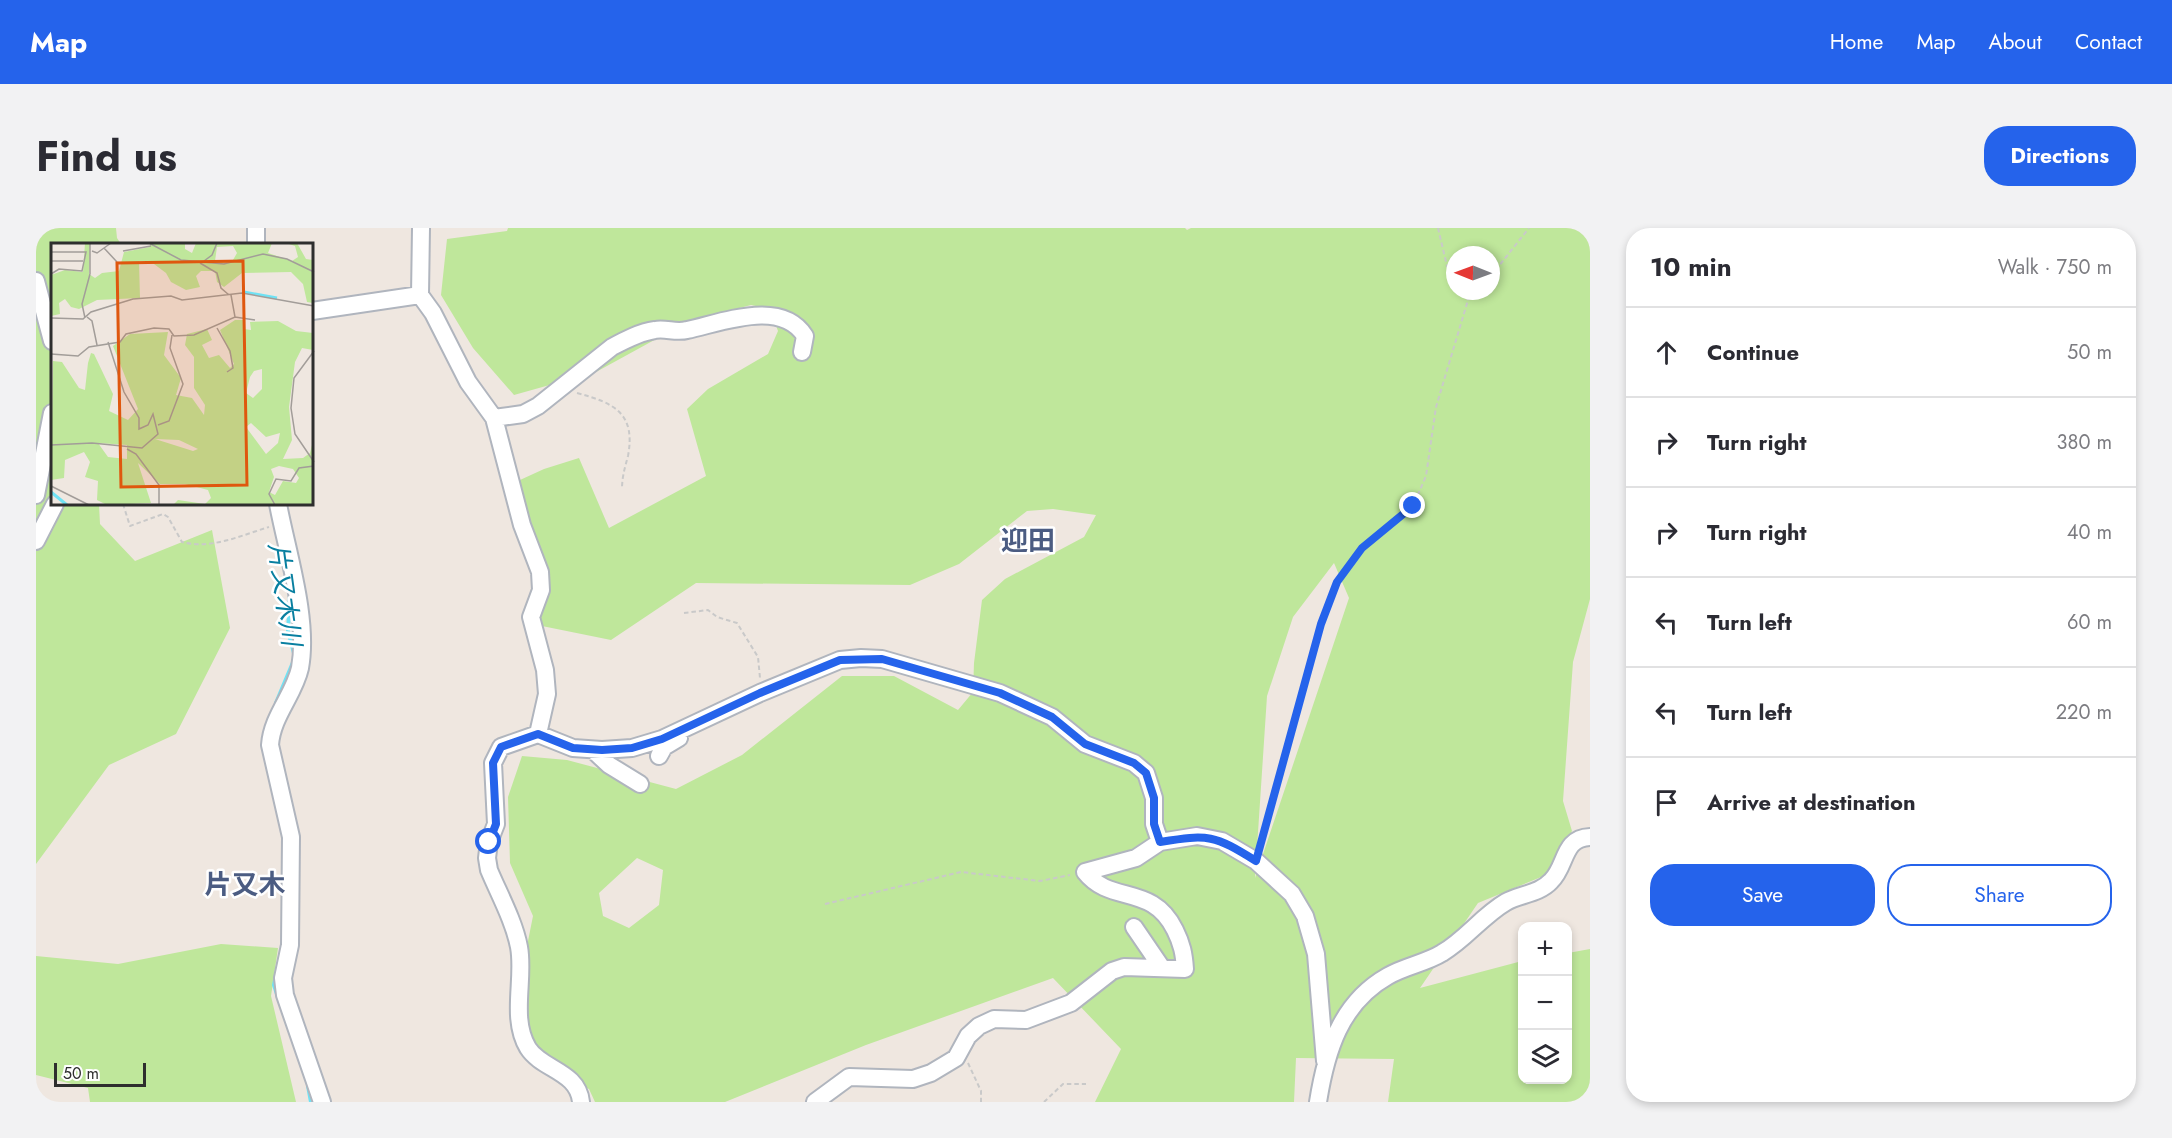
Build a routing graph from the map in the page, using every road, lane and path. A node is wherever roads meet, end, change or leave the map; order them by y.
1 (421, 228) edge
2 (1438, 228) edge
3 (1529, 228) edge
4 (1446, 262) edge
5 (1500, 265) edge
6 (36, 281) edge
7 (420, 295) junction
8 (1468, 300) edge
9 (314, 311) edge
10 (51, 337) edge
11 (802, 352) dead end
12 (560, 389) junction
13 (51, 418) edge
14 (494, 418) junction
15 (622, 489) dead end
16 (36, 495) edge
17 (54, 506) edge
18 (124, 506) edge
19 (278, 506) edge
20 (269, 527) dead end
21 (36, 541) edge
22 (684, 613) dead end
23 (760, 693) junction
24 (692, 725) junction
25 (538, 734) junction
26 (593, 750) junction
27 (659, 756) dead end
28 (640, 784) dead end
29 (1590, 837) edge
30 (1160, 842) junction
31 (1256, 861) junction
32 (1085, 872) junction
33 (825, 904) dead end
34 (1134, 927) dead end
35 (1162, 968) junction
36 (957, 1057) junction
37 (1325, 1061) junction
38 (1086, 1084) dead end
39 (322, 1102) edge
40 (581, 1102) edge
41 (814, 1102) edge
42 (981, 1102) edge
43 (1044, 1102) edge
44 (1318, 1102) edge

1 - 7 street
2 - 4 path
3 - 5 path
6 - 10 street
7 - 9 street
7 - 14 street
8 - 31 path
11 - 12 street
12 - 14 street
12 - 15 path
13 - 16 street
14 - 25 street
17 - 21 street
18 - 20 path
19 - 39 street
22 - 23 path
23 - 24 street
23 - 30 street
24 - 26 street
24 - 27 street
25 - 26 street
25 - 40 street
26 - 28 street
29 - 37 street
30 - 31 street
30 - 32 street
31 - 37 street
32 - 33 path
32 - 35 street
34 - 35 street
35 - 36 street
36 - 41 street
36 - 42 path
37 - 44 street
38 - 43 path

